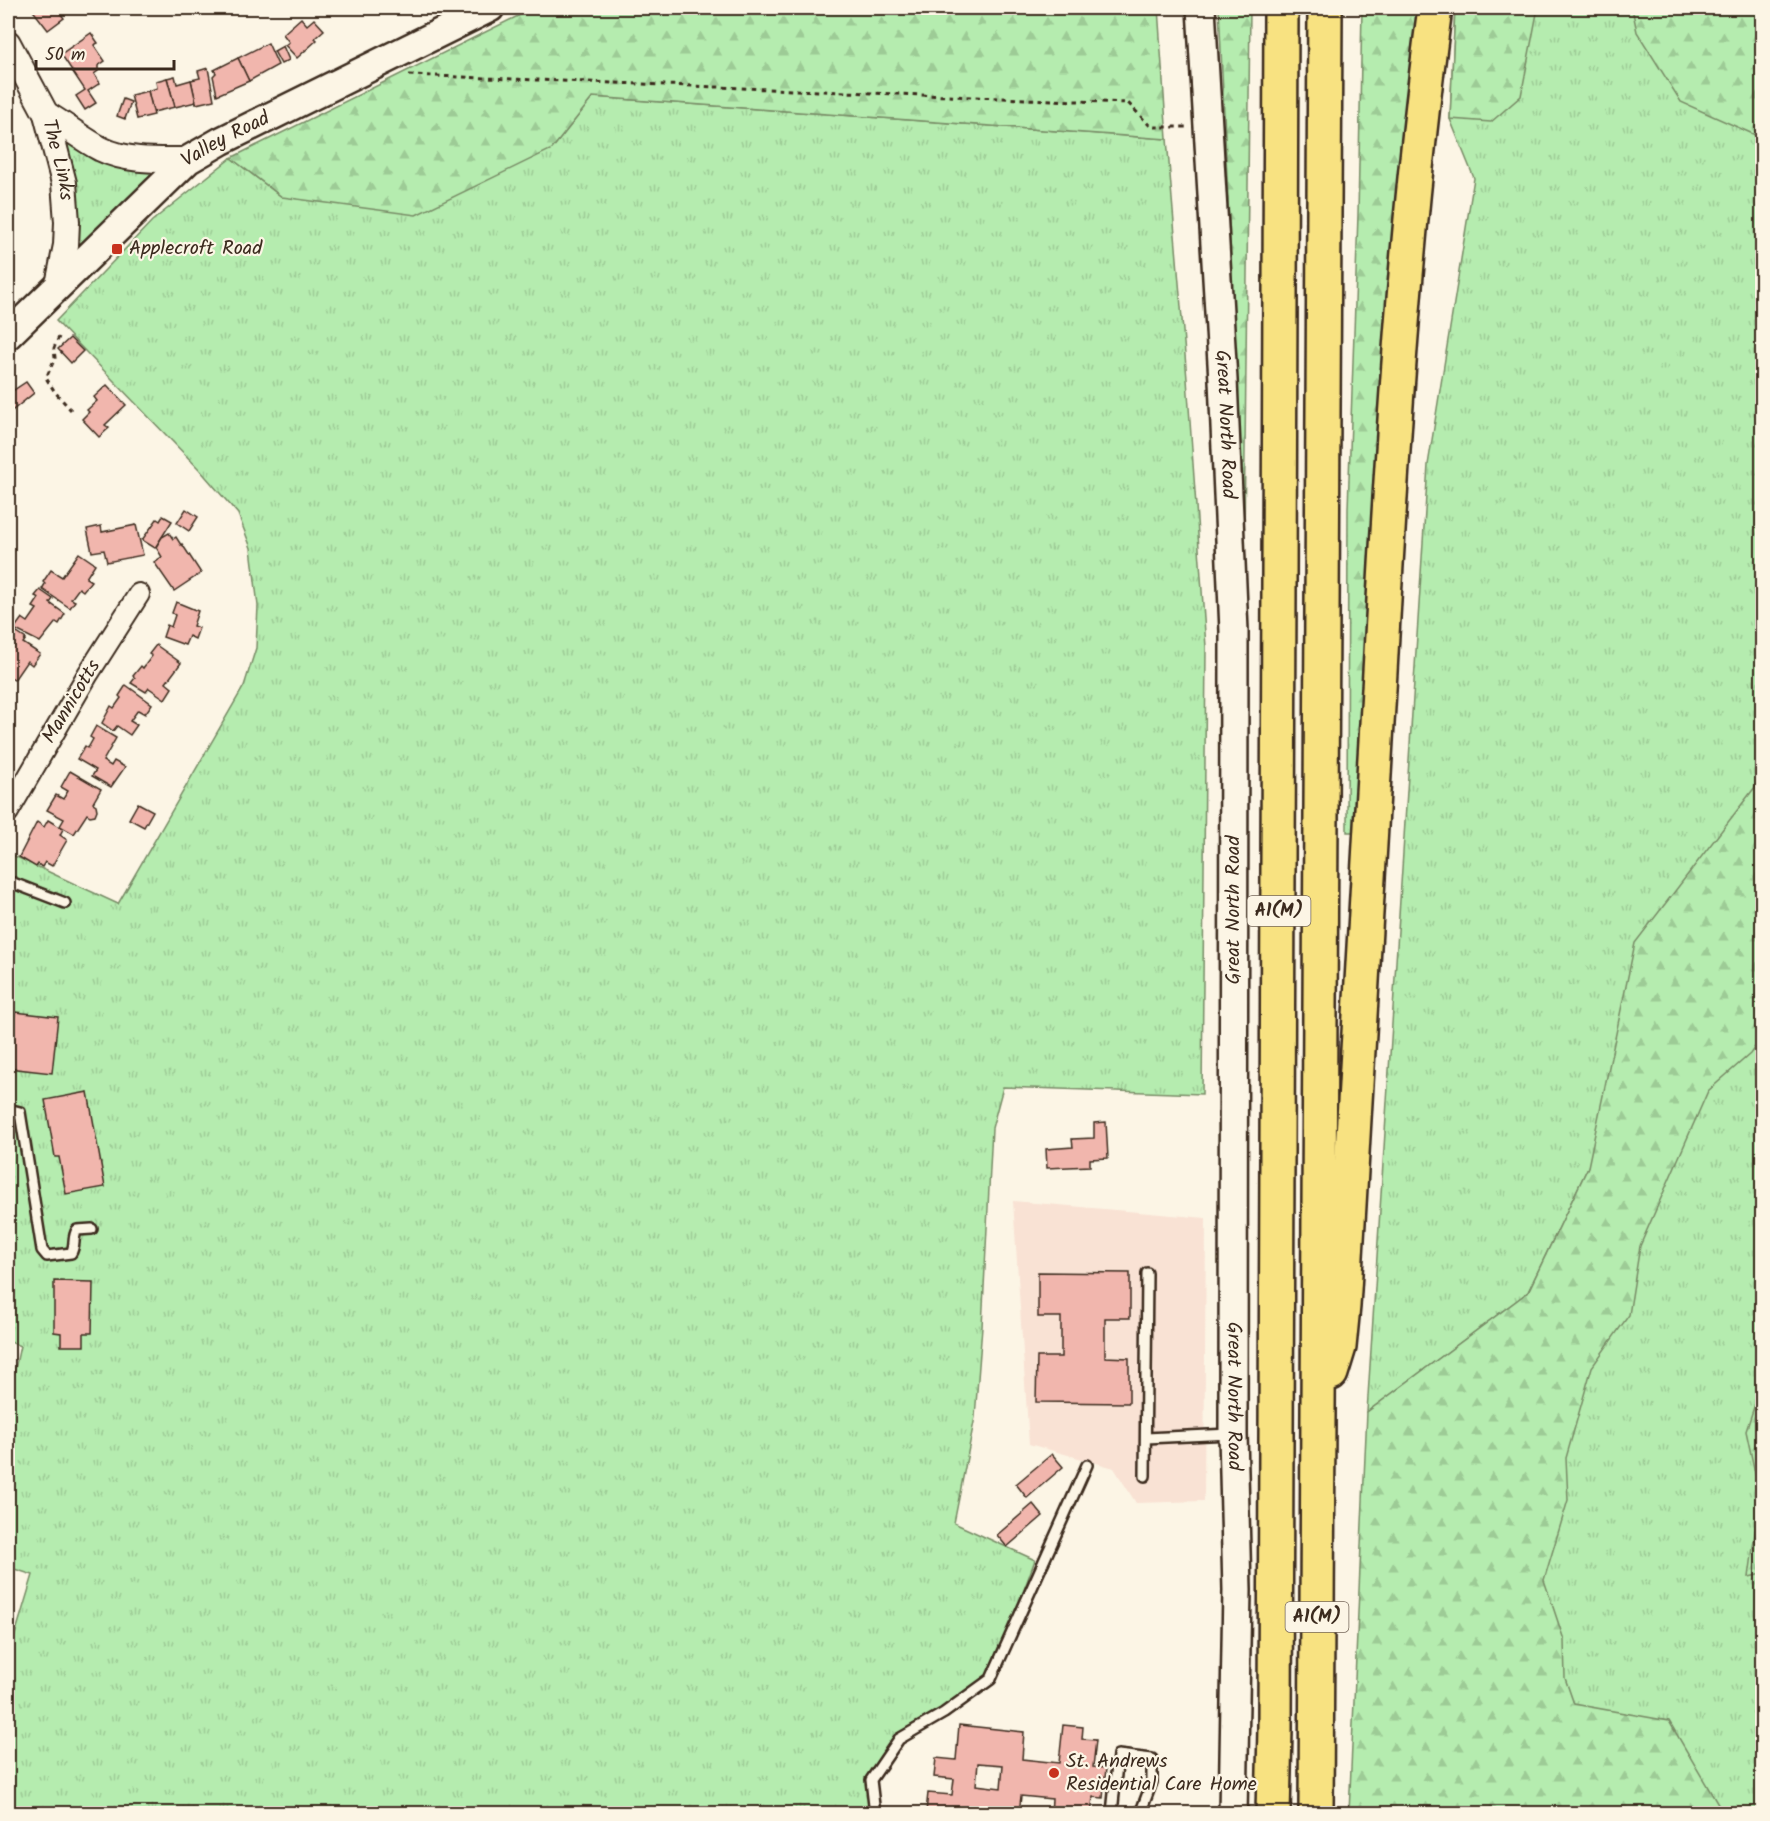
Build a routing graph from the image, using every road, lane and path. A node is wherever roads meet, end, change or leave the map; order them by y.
1 (490, 8) edge
2 (1201, 8) edge
3 (1281, 8) edge
4 (1325, 8) edge
5 (1435, 8) edge
6 (8, 43) edge
7 (376, 64) junction
8 (46, 114) junction
9 (1208, 126) junction
10 (188, 160) junction
11 (58, 285) junction
12 (8, 335) edge
13 (59, 337) dead end
14 (71, 410) dead end
15 (139, 594) dead end
16 (8, 812) edge
17 (8, 881) edge
18 (65, 903) dead end
19 (8, 1109) edge
20 (92, 1228) dead end
21 (1147, 1273) dead end
22 (1317, 1421) junction
23 (1233, 1434) junction
24 (1146, 1438) junction
25 (1087, 1466) dead end
26 (1145, 1476) dead end
27 (875, 1814) edge
28 (1118, 1814) edge
29 (1140, 1814) edge
30 (1233, 1814) edge
31 (1273, 1814) edge
32 (1316, 1814) edge

1 - 7 main road, Valley Road
2 - 9 main road, Great North Road
3 - 31 highway, A1(M)
4 - 22 highway, A1(M)
5 - 22 highway, A1(M)
6 - 8 street
7 - 9 path
7 - 10 main road, Valley Road
8 - 10 street, The Links
8 - 11 street, The Links
9 - 23 main road, Great North Road
10 - 11 main road, Valley Road
11 - 12 main road, Valley Road
13 - 14 path
15 - 16 street, Mannicotts
17 - 18 lane
19 - 20 lane
21 - 24 lane
22 - 32 highway, A1(M)
23 - 24 lane
23 - 30 main road, Great North Road
24 - 26 lane
25 - 27 lane
28 - 29 lane

